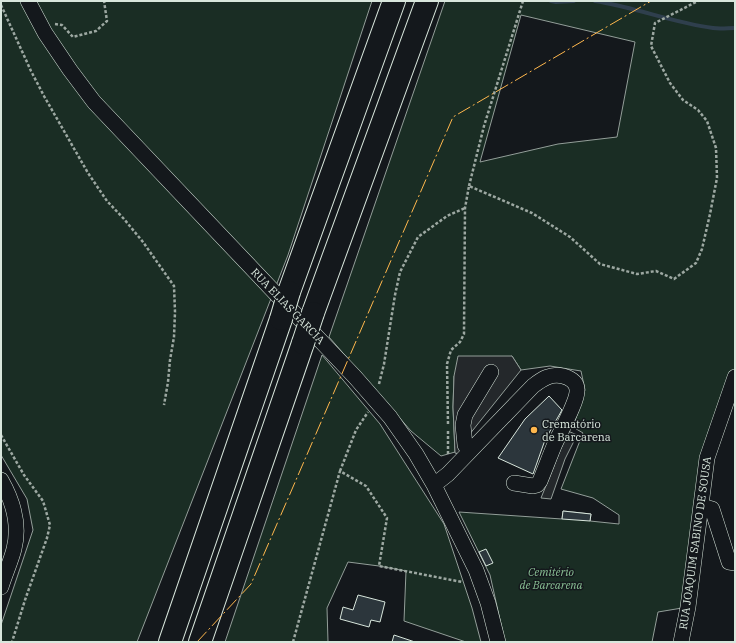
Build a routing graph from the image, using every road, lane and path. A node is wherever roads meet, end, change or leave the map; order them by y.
1 (28, 1) edge
2 (104, 1) edge
3 (394, 1) edge
4 (427, 1) edge
5 (523, 1) edge
6 (698, 1) edge
7 (1, 6) edge
8 (40, 22) junction
9 (469, 186) junction
10 (465, 208) junction
11 (490, 372) dead end
12 (735, 377) edge
13 (375, 400) junction
14 (164, 405) dead end
15 (469, 452) junction
16 (455, 466) junction
17 (340, 471) junction
18 (1, 480) edge
19 (514, 483) dead end
20 (434, 485) junction
21 (700, 506) junction
22 (735, 563) edge
23 (462, 582) dead end
24 (1, 587) edge
25 (170, 642) edge
26 (200, 642) edge
27 (292, 642) edge
28 (498, 642) edge
29 (680, 642) edge

1 - 8 street, RUA ELIAS GARCIA
2 - 8 path
3 - 25 highway, bridge
4 - 26 highway, bridge
5 - 9 path
6 - 9 path
7 - 14 path
8 - 13 street, RUA ELIAS GARCIA
9 - 10 path
10 - 13 path
10 - 16 path
11 - 15 street
12 - 21 street, RUA JOAQUIM SABINO DE SOUSA
13 - 17 path
13 - 20 street, RUA ELIAS GARCIA
15 - 16 street
15 - 19 street
16 - 20 street
17 - 23 path
17 - 27 path
18 - 24 street
20 - 28 street, RUA ELIAS GARCIA
21 - 22 street
21 - 29 street, RUA JOAQUIM SABINO DE SOUSA

